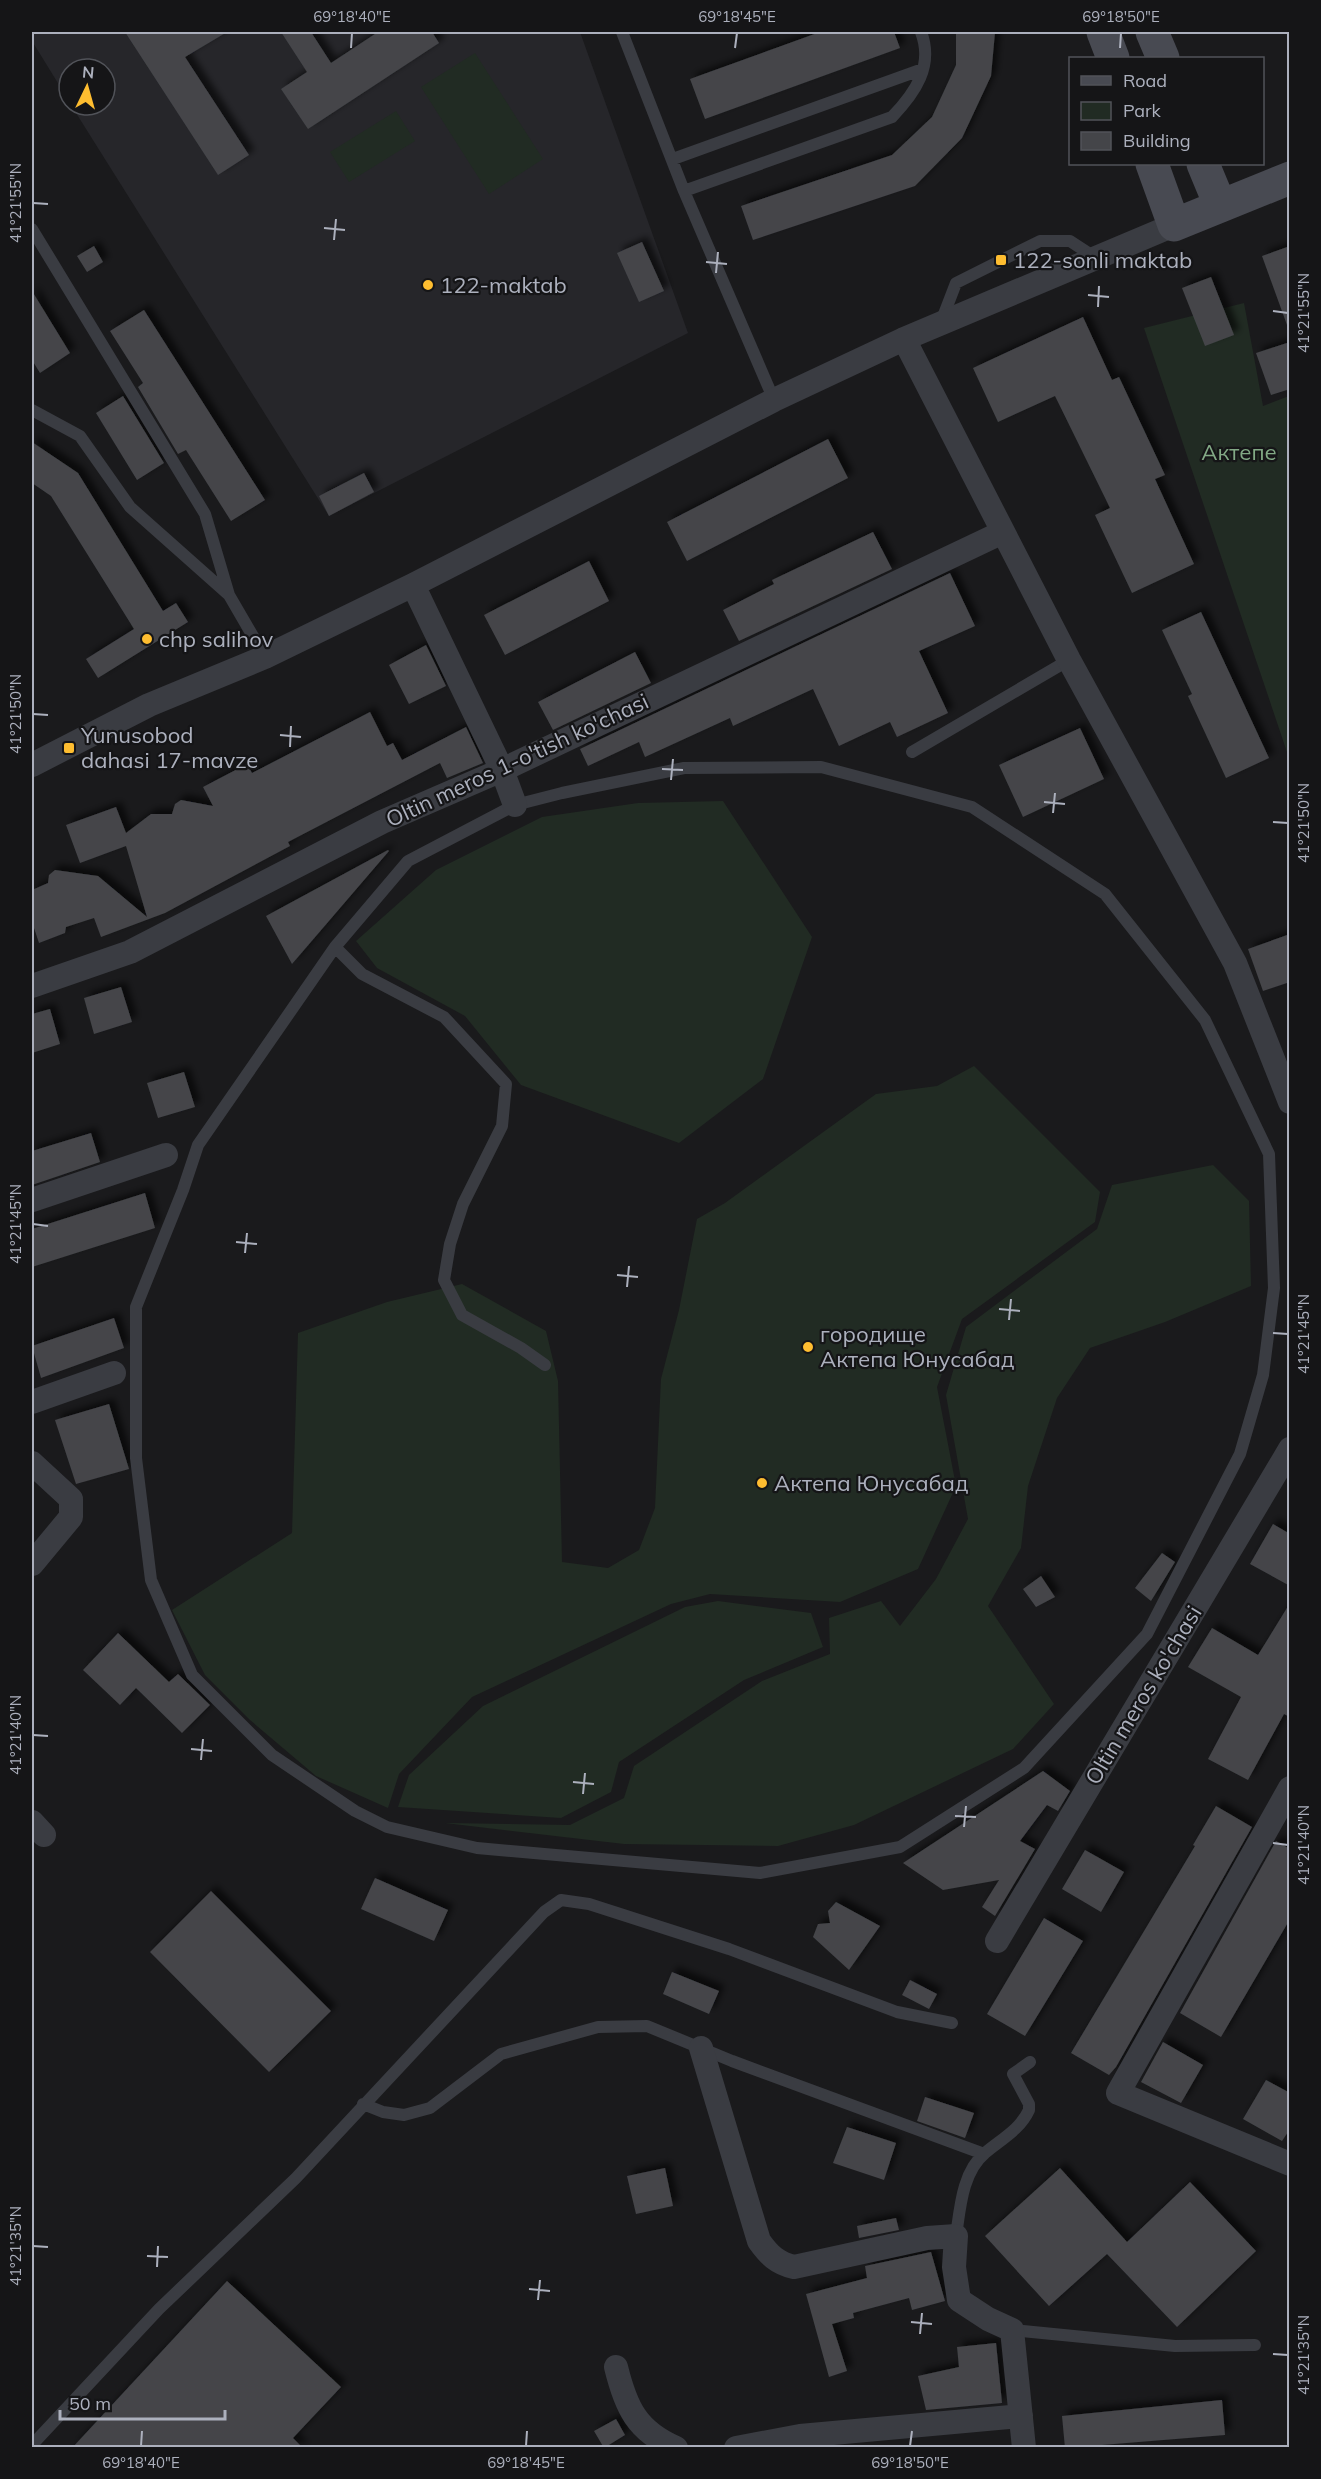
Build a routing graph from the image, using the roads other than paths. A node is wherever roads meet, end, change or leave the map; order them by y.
1 (622, 32) edge
2 (921, 32) edge
3 (1103, 32) edge
4 (1152, 32) edge
5 (1113, 57) edge
6 (1163, 57) edge
7 (923, 69) junction
8 (673, 159) junction
9 (1152, 165) edge
10 (1203, 165) edge
11 (1290, 178) edge
12 (684, 191) junction
13 (1220, 205) junction
14 (1174, 225) junction
15 (32, 229) edge
16 (1096, 258) junction
17 (940, 324) junction
18 (904, 339) junction
19 (774, 400) junction
20 (32, 410) edge
21 (1003, 532) junction
22 (413, 585) junction
23 (229, 595) junction
24 (265, 657) junction
25 (1069, 660) junction
26 (912, 752) dead end
27 (32, 765) edge
28 (502, 770) junction
29 (515, 805) junction
30 (335, 947) junction
31 (32, 986) edge
32 (1290, 1102) edge
33 (166, 1155) dead end
34 (32, 1200) edge
35 (545, 1365) dead end
36 (114, 1373) dead end
37 (32, 1402) edge
38 (1290, 1449) edge
39 (32, 1463) edge
40 (32, 1564) edge
41 (1290, 1788) edge
42 (998, 1941) dead end
43 (952, 2023) dead end
44 (701, 2048) junction
45 (1030, 2062) dead end
46 (363, 2104) junction
47 (984, 2154) junction
48 (1289, 2162) edge
49 (956, 2236) junction
50 (1012, 2330) junction
51 (1255, 2345) dead end
52 (616, 2367) dead end
53 (1021, 2416) junction
54 (32, 2445) edge
55 (676, 2448) edge
56 (735, 2448) edge
57 (1024, 2448) edge

1 - 8 lane
2 - 7 lane
3 - 5 street
4 - 6 street
7 - 8 lane
7 - 12 lane
8 - 12 lane
9 - 14 street
10 - 13 street
11 - 13 street
12 - 19 lane
13 - 14 street
14 - 16 street
15 - 23 lane
16 - 17 street
16 - 17 lane
17 - 18 street
18 - 19 street
18 - 21 street
19 - 22 street
20 - 23 lane
21 - 25 street
21 - 28 street, Oltin meros 1-o'tish ko'chasi
22 - 24 street
22 - 28 street
23 - 24 lane
24 - 27 street
25 - 26 lane
25 - 32 street
28 - 29 street
28 - 31 street, Oltin meros 1-o'tish ko'chasi
29 - 30 lane
29 - 30 lane
30 - 35 lane
33 - 34 street
36 - 37 street
38 - 42 street, Oltin meros ko'chasi
39 - 40 street
41 - 48 street
43 - 46 lane
44 - 46 lane
44 - 47 lane
44 - 49 street
45 - 47 lane
46 - 54 lane
47 - 49 lane
49 - 50 street
50 - 51 lane
50 - 53 street
52 - 55 street
53 - 56 street
53 - 57 street

